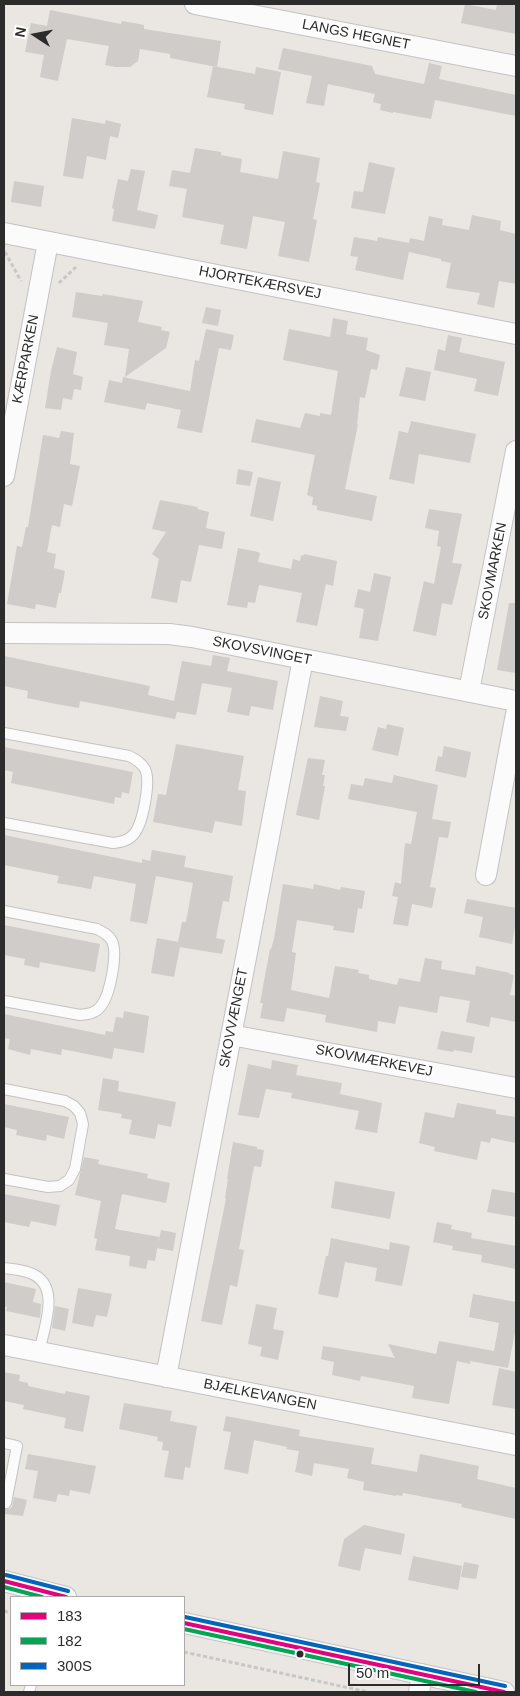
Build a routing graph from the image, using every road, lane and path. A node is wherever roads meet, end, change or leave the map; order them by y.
1 (195, 4) edge
2 (516, 66) edge
3 (4, 232) edge
4 (48, 242) junction
5 (4, 250) edge
6 (93, 250) junction
7 (35, 307) junction
8 (516, 334) edge
9 (516, 452) edge
10 (4, 476) edge
11 (4, 633) edge
12 (303, 659) junction
13 (469, 691) junction
14 (516, 701) edge
15 (516, 714) edge
16 (4, 733) edge
17 (4, 822) edge
18 (486, 875) dead end
19 (4, 912) edge
20 (4, 1001) edge
21 (231, 1035) junction
22 (516, 1088) edge
23 (4, 1089) edge
24 (4, 1179) edge
25 (4, 1268) edge
26 (4, 1345) edge
27 (39, 1352) junction
28 (166, 1377) junction
29 (4, 1444) edge
30 (516, 1445) edge
31 (4, 1502) edge
32 (4, 1581) edge
33 (56, 1596) edge
34 (185, 1623) edge
35 (185, 1652) edge
36 (421, 1683) edge
37 (368, 1692) edge
38 (504, 1692) edge

1 - 2 street, LANGS HEGNET
3 - 4 street, HJORTEKÆRSVEJ
4 - 6 street, HJORTEKÆRSVEJ
4 - 7 street, KÆRPARKEN
5 - 7 path
6 - 7 path
6 - 8 street, HJORTEKÆRSVEJ
7 - 10 street, KÆRPARKEN
9 - 13 street, SKOVMARKEN
11 - 12 street, SKOVSVINGET
12 - 13 street, SKOVSVINGET
12 - 21 street, SKOVVÆNGET
13 - 14 street, SKOVSVINGET
15 - 18 street
16 - 17 lane
19 - 20 lane
21 - 22 street, SKOVMÆRKEVEJ
21 - 28 street, SKOVVÆNGET
23 - 24 lane
25 - 27 lane
26 - 27 street, BJÆLKEVANGEN
27 - 28 street, BJÆLKEVANGEN
28 - 30 street, BJÆLKEVANGEN
29 - 31 lane
32 - 33 street
34 - 36 street
35 - 37 path
36 - 38 street

